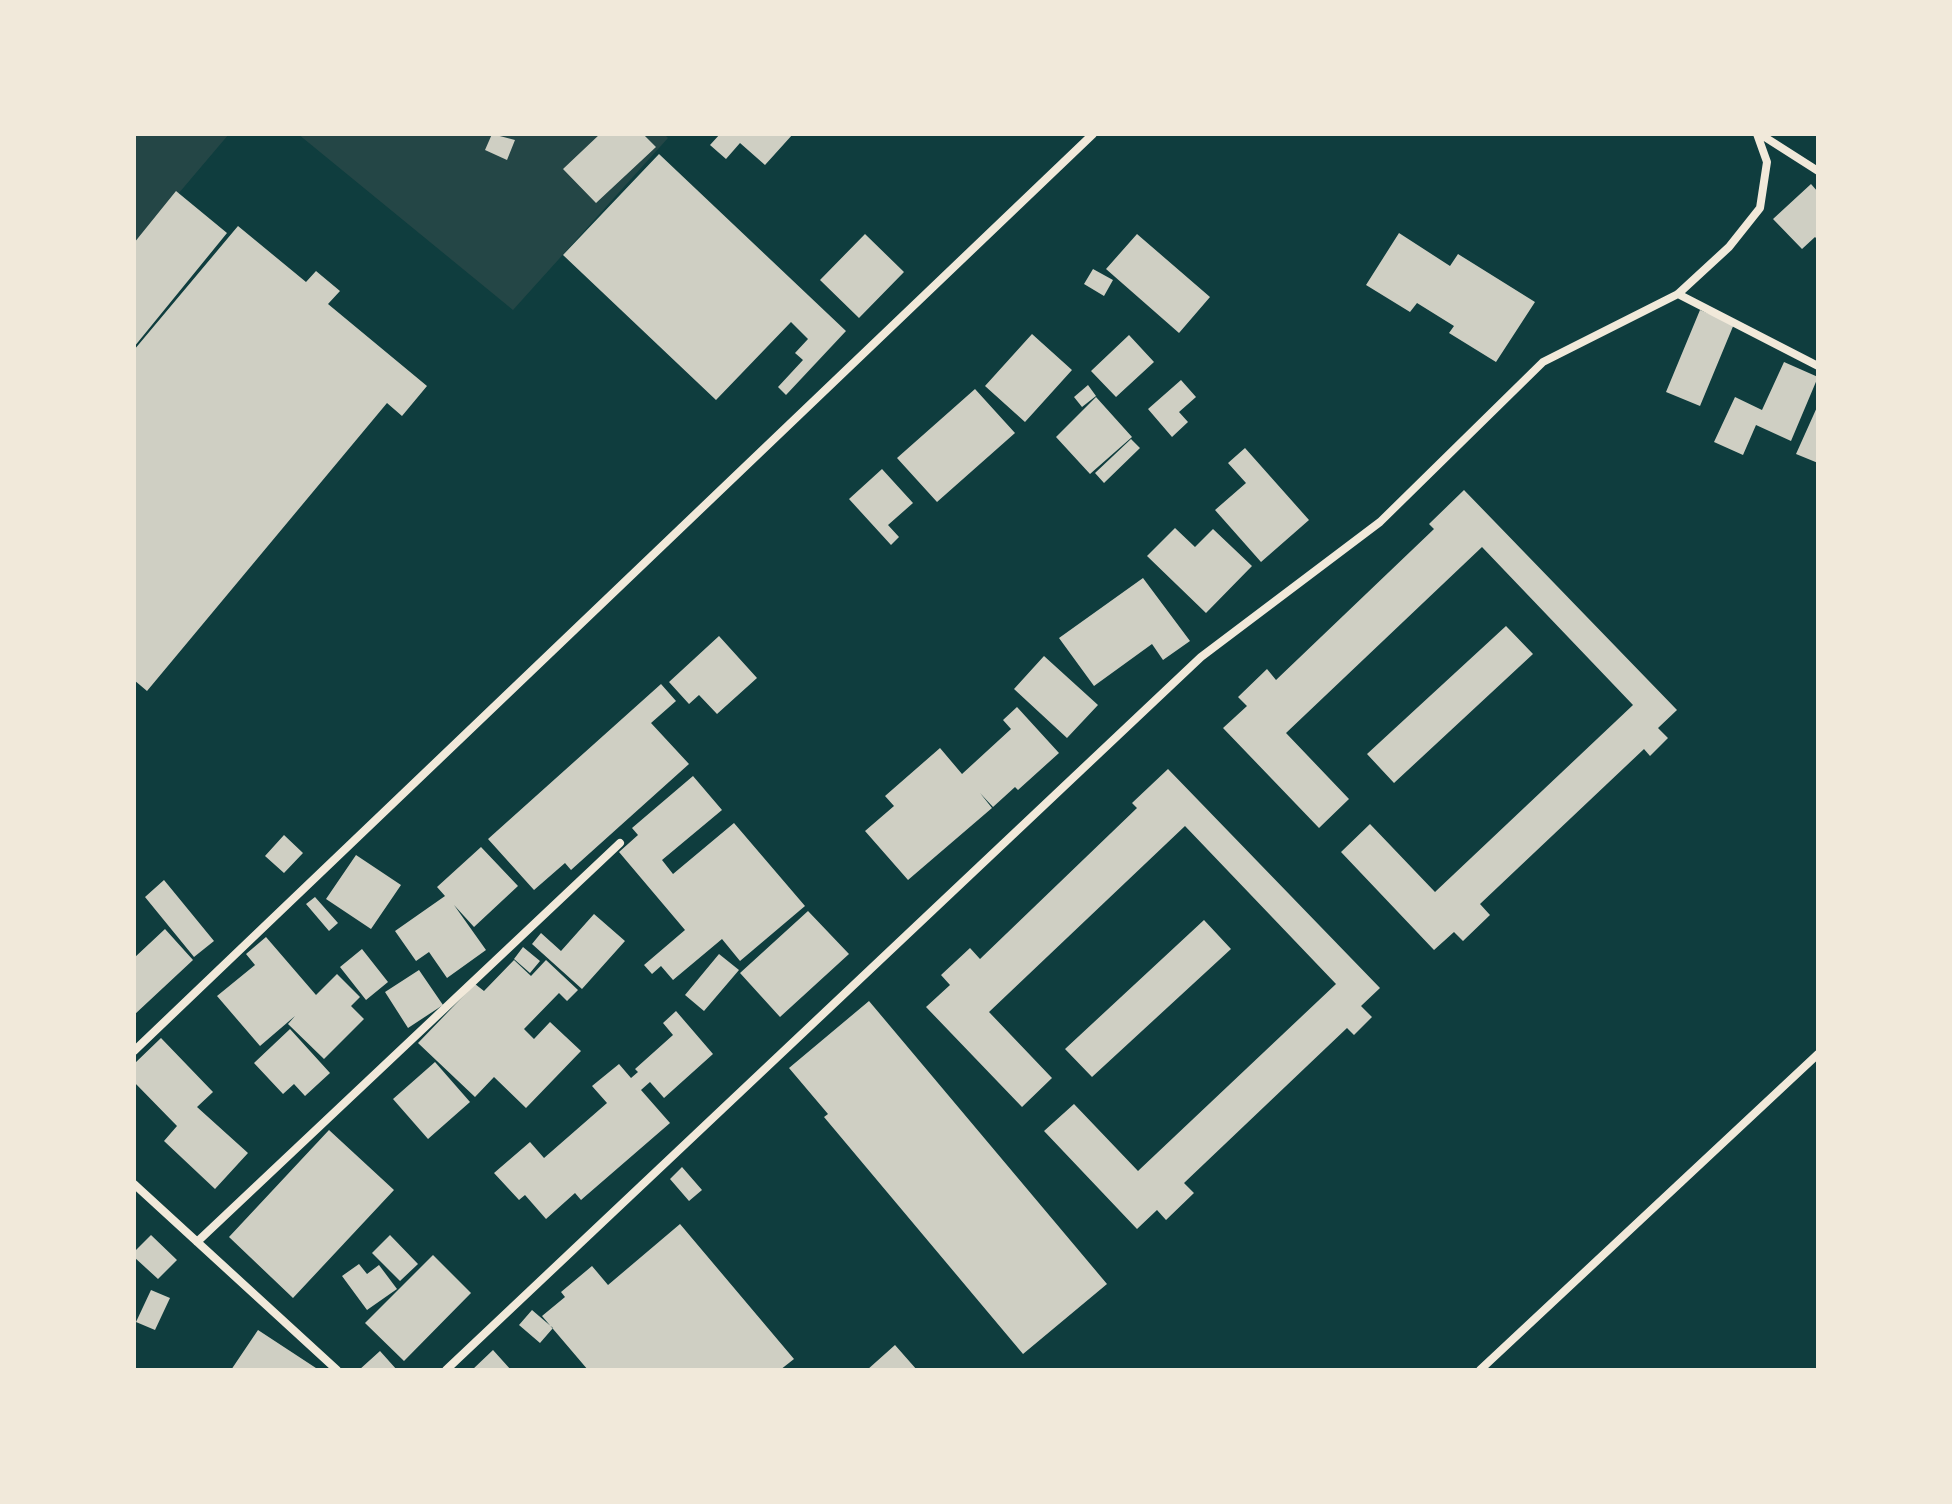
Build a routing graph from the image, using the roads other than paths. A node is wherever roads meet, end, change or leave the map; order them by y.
1 (1093, 134) edge
2 (1758, 134) edge
3 (1818, 171) edge
4 (1678, 294) junction
5 (1818, 366) edge
6 (620, 843) dead end
7 (134, 1051) edge
8 (1818, 1054) edge
9 (134, 1184) edge
10 (197, 1242) junction
11 (337, 1370) edge
12 (446, 1370) edge
13 (1480, 1370) edge

1 - 7 street
2 - 3 street
2 - 4 street
4 - 5 street
4 - 12 street
6 - 10 street
8 - 13 street
9 - 10 street
10 - 11 street

